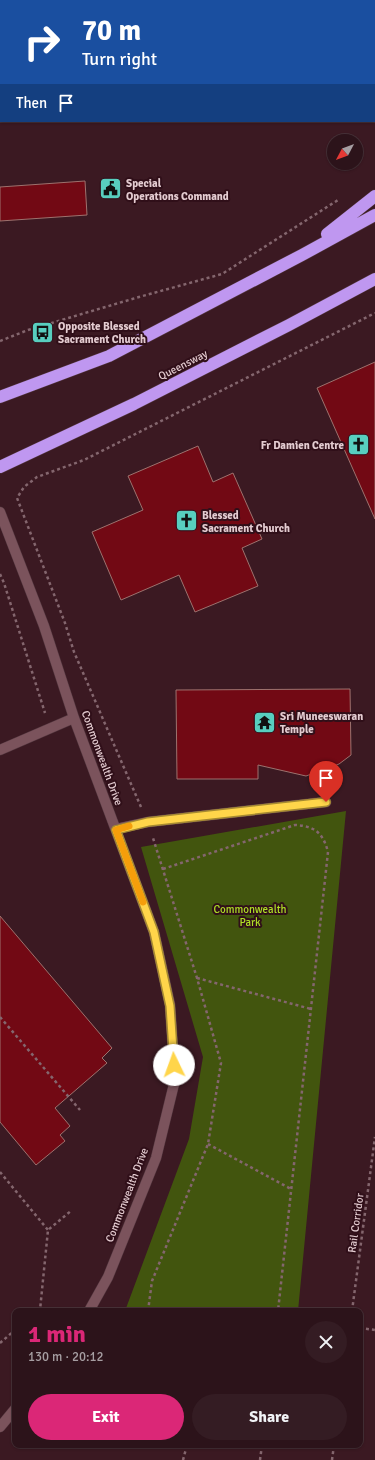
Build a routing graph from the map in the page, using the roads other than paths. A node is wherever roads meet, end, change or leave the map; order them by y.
1 (375, 196) edge
2 (375, 215) edge
3 (302, 255) junction
4 (375, 279) edge
5 (0, 398) edge
6 (0, 467) edge
7 (0, 512) edge
8 (74, 718) junction
9 (0, 750) edge
10 (326, 802) dead end
11 (116, 830) junction
12 (91, 1308) edge
13 (12, 1413) edge
14 (0, 1427) edge

1 - 3 highway
2 - 3 highway
3 - 5 highway
4 - 6 highway, Queensway
7 - 8 street, Commonwealth Drive
8 - 9 street
8 - 11 street, Commonwealth Drive
10 - 11 street
11 - 12 street, Commonwealth Drive
13 - 14 street

